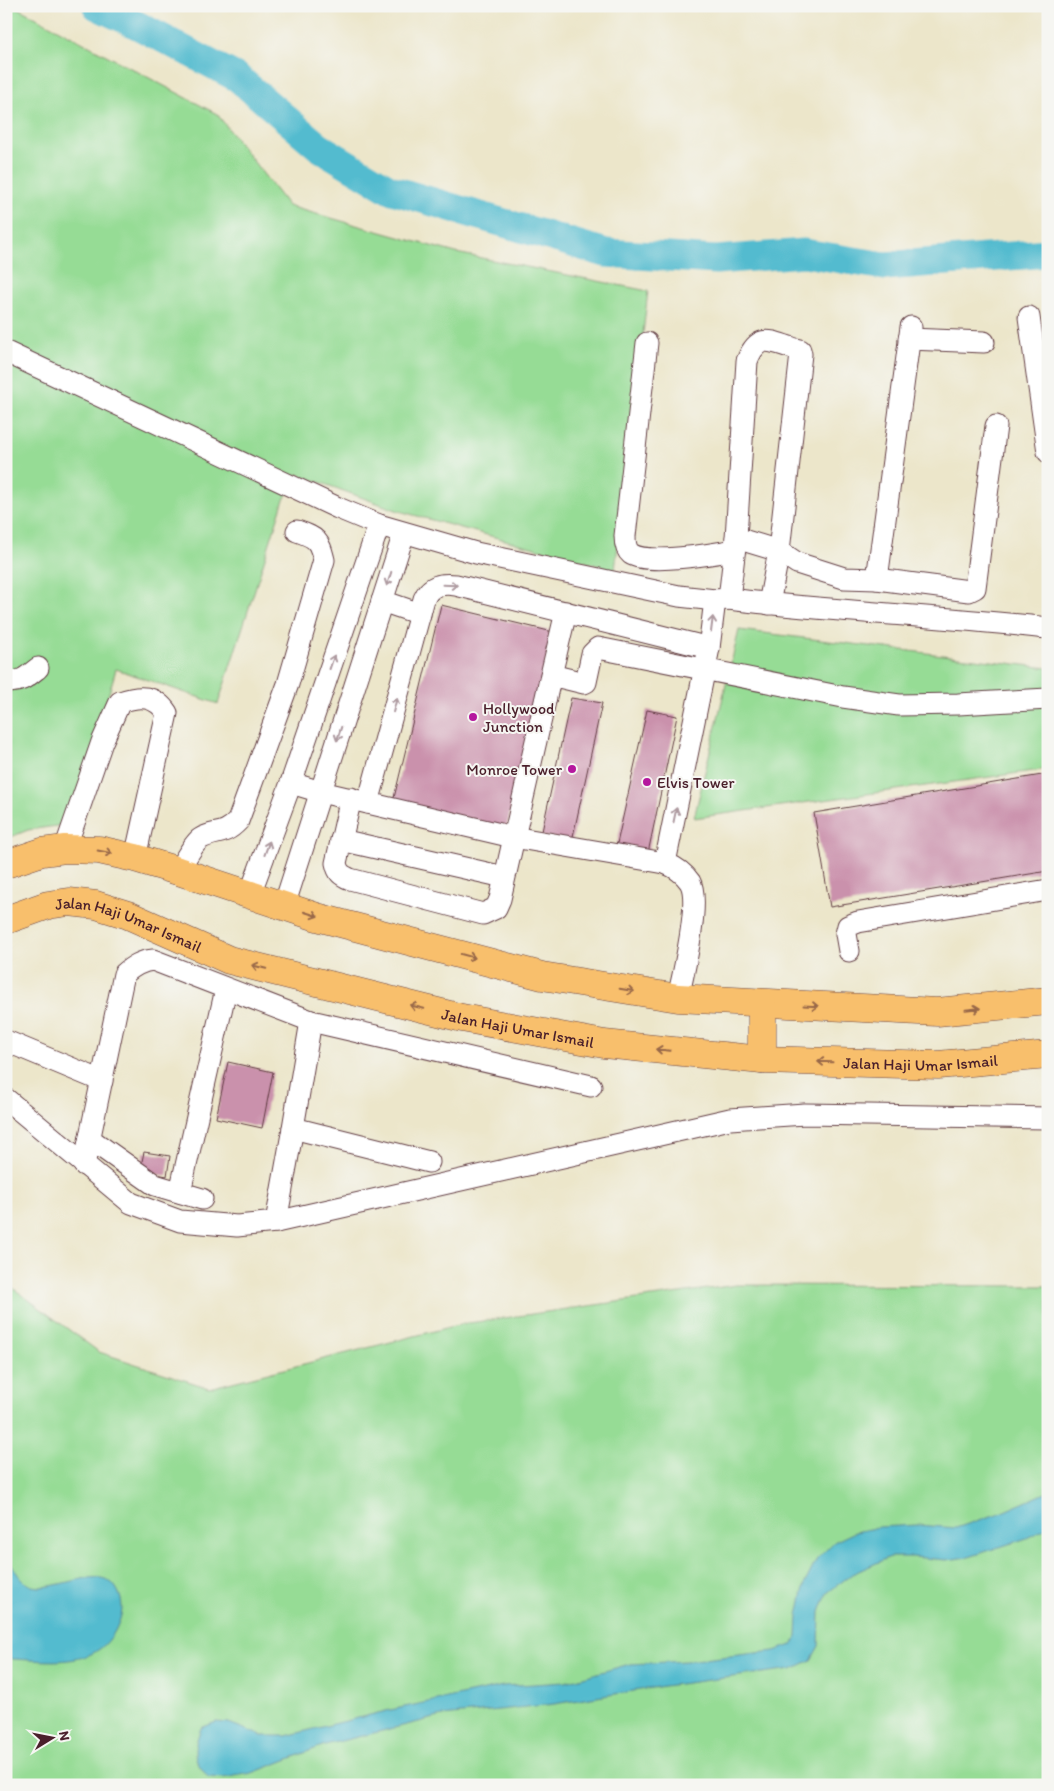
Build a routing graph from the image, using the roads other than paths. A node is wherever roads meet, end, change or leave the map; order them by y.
1 (1029, 317) dead end
2 (984, 342) dead end
3 (648, 343) dead end
4 (6, 352) edge
5 (996, 426) dead end
6 (1048, 452) edge
7 (379, 525) junction
8 (298, 531) dead end
9 (404, 533) junction
10 (735, 544) junction
11 (779, 550) junction
12 (877, 579) junction
13 (722, 599) junction
14 (382, 601) junction
15 (769, 604) junction
16 (566, 612) junction
17 (420, 614) junction
18 (1048, 628) edge
19 (709, 648) junction
20 (38, 668) dead end
21 (705, 670) junction
22 (551, 675) junction
23 (6, 681) edge
24 (288, 684) junction
25 (321, 695) junction
26 (1048, 699) edge
27 (280, 707) junction
28 (312, 720) junction
29 (290, 783) junction
30 (321, 792) junction
31 (359, 801) junction
32 (513, 837) junction
33 (341, 840) junction
34 (65, 850) junction
35 (135, 858) junction
36 (666, 863) junction
37 (6, 864) edge
38 (178, 871) junction
39 (504, 877) junction
40 (1048, 890) edge
41 (250, 894) junction
42 (284, 906) junction
43 (6, 920) edge
44 (849, 951) dead end
45 (226, 988) junction
46 (678, 998) junction
47 (1048, 1001) edge
48 (762, 1004) junction
49 (311, 1021) junction
50 (6, 1041) edge
51 (1048, 1055) edge
52 (762, 1060) junction
53 (102, 1081) junction
54 (591, 1086) dead end
55 (6, 1099) edge
56 (1048, 1118) edge
57 (293, 1128) junction
58 (90, 1139) junction
59 (429, 1162) dead end
60 (84, 1165) junction
61 (180, 1192) junction
62 (202, 1199) dead end
63 (276, 1222) junction

1 - 6 street
2 - 12 street
3 - 10 street
4 - 7 street
5 - 12 street
7 - 9 street
25 -> 7 street
8 - 24 street
9 - 13 street
9 -> 14 street
10 - 11 street
10 - 11 street
10 - 13 street
11 - 12 street
11 - 15 street
13 - 15 street
19 -> 13 street
14 - 17 street
14 -> 30 street
15 - 18 street
17 -> 16 street
16 - 19 street
16 - 22 street
31 -> 17 street
19 - 21 street
20 - 23 street
21 - 22 street
21 - 26 street
36 -> 21 street
22 - 32 street
24 - 25 street
24 - 27 street
25 - 28 street
27 - 28 street
27 - 38 street
28 - 29 street
29 - 30 street
41 -> 29 street
30 - 31 street
30 - 42 street
31 - 32 street
31 - 33 street
32 - 36 street
32 - 39 street
33 - 39 street
33 - 39 street
34 -> 35 main road
34 - 35 street
34 - 37 main road
35 - 38 main road
36 - 46 street
38 - 41 main road
40 - 44 street
41 - 42 main road
42 -> 46 main road
52 -> 43 main road, Jalan Haji Umar Ismail
45 - 49 street
45 - 53 street
45 - 61 street
46 - 48 main road
48 -> 47 main road
48 - 52 main road
49 - 54 street
49 - 57 street
50 - 53 street
51 -> 52 main road, Jalan Haji Umar Ismail
53 - 58 street
55 - 60 street
56 - 63 street
57 - 59 street
57 - 63 street
58 - 60 street
58 - 61 street
60 - 63 street
61 - 62 street

